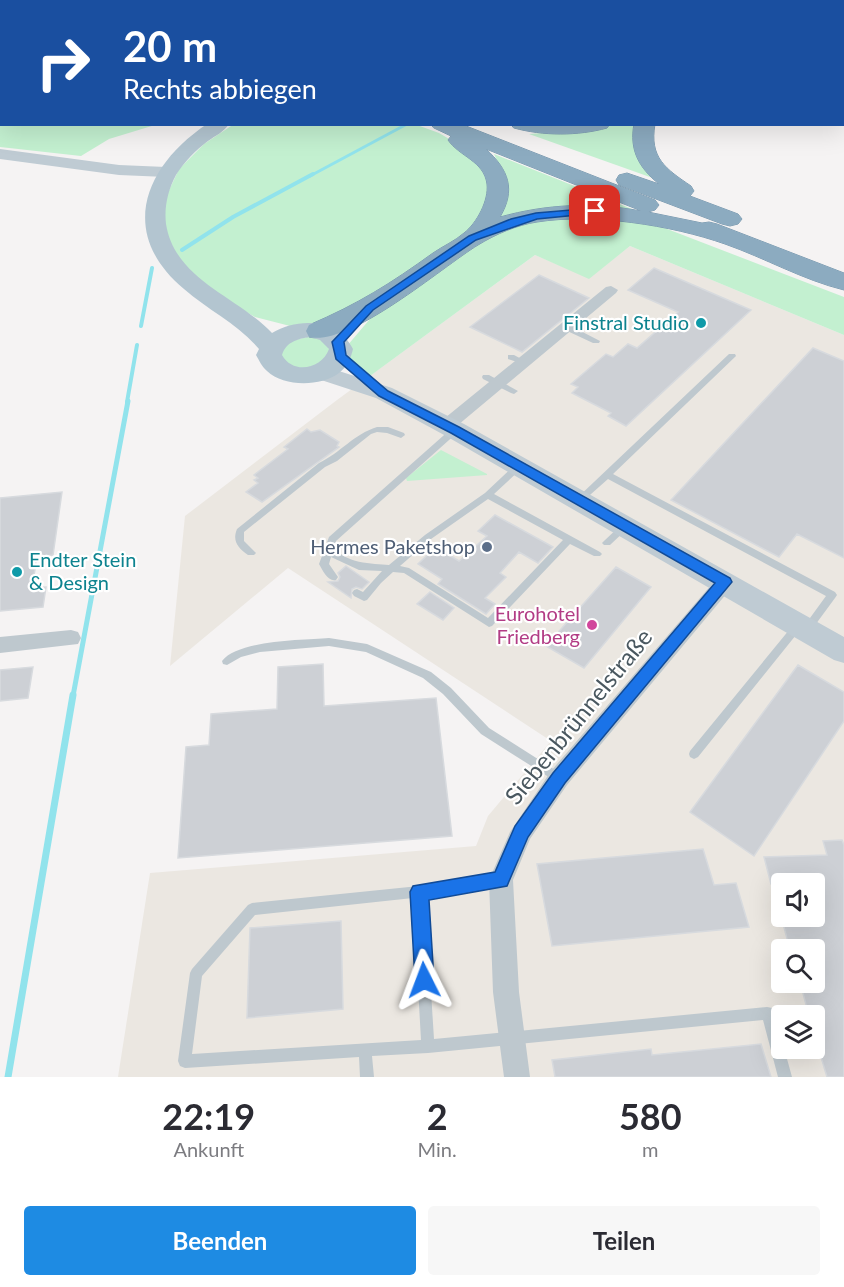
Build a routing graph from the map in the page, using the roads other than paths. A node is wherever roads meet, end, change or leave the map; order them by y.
1 (217, 126) edge
2 (438, 126) edge
3 (447, 126) edge
4 (487, 126) edge
5 (540, 126) edge
6 (580, 126) edge
7 (645, 126) edge
8 (189, 146) junction
9 (0, 154) edge
10 (126, 168) junction
11 (166, 172) junction
12 (155, 196) junction
13 (733, 229) junction
14 (472, 238) junction
15 (844, 262) edge
16 (844, 282) edge
17 (610, 290) dead end
18 (235, 313) junction
19 (566, 327) junction
20 (322, 340) junction
21 (596, 341) dead end
22 (271, 348) junction
23 (732, 356) dead end
24 (320, 372) junction
25 (492, 380) junction
26 (513, 391) dead end
27 (384, 393) junction
28 (451, 428) junction
29 (401, 435) dead end
30 (519, 466) junction
31 (607, 475) junction
32 (488, 495) junction
33 (579, 500) junction
34 (569, 538) junction
35 (330, 547) junction
36 (250, 554) dead end
37 (597, 554) dead end
38 (395, 567) junction
39 (336, 575) dead end
40 (725, 582) junction
41 (364, 591) dead end
42 (803, 627) junction
43 (71, 638) dead end
44 (0, 645) edge
45 (844, 651) edge
46 (227, 661) dead end
47 (694, 754) dead end
48 (559, 778) junction
49 (501, 880) junction
50 (419, 892) junction
51 (512, 1037) junction
52 (428, 1046) junction
53 (365, 1050) junction
54 (367, 1077) edge
55 (518, 1077) edge
56 (785, 1077) edge

1 - 8 main road
2 - 14 highway
3 - 13 highway
4 - 13 highway
5 - 6 highway
7 - 13 highway
8 - 10 street
8 - 11 main road
9 - 10 street
10 - 11 street
10 - 12 street
11 - 12 main road
12 - 18 main road
13 - 14 highway
13 - 15 highway
13 - 16 highway
14 - 20 highway
17 - 19 street
18 - 20 main road
18 - 22 main road
19 - 21 lane
19 - 25 street
20 - 22 main road
20 - 24 main road
20 - 27 street
22 - 24 main road
23 - 31 lane
24 - 27 street
25 - 26 lane
25 - 28 street
27 - 28 street
28 - 30 street
28 - 35 lane
29 - 36 lane
30 - 32 lane
30 - 33 street
31 - 33 lane
31 - 42 lane
32 - 34 lane
32 - 38 lane
33 - 40 street
34 - 37 lane
34 - 38 lane
35 - 38 lane
35 - 39 lane
38 - 41 lane
40 - 42 street
40 - 48 street, Siebenbrünnelstraße
42 - 45 street
42 - 47 lane
43 - 44 street
46 - 48 lane
48 - 49 street, Siebenbrünnelstraße
49 - 50 lane
49 - 51 street, Siebenbrünnelstraße
50 - 52 lane
50 - 53 lane
51 - 52 lane
51 - 55 street, Siebenbrünnelstraße
51 - 56 lane
52 - 53 lane
53 - 54 lane

